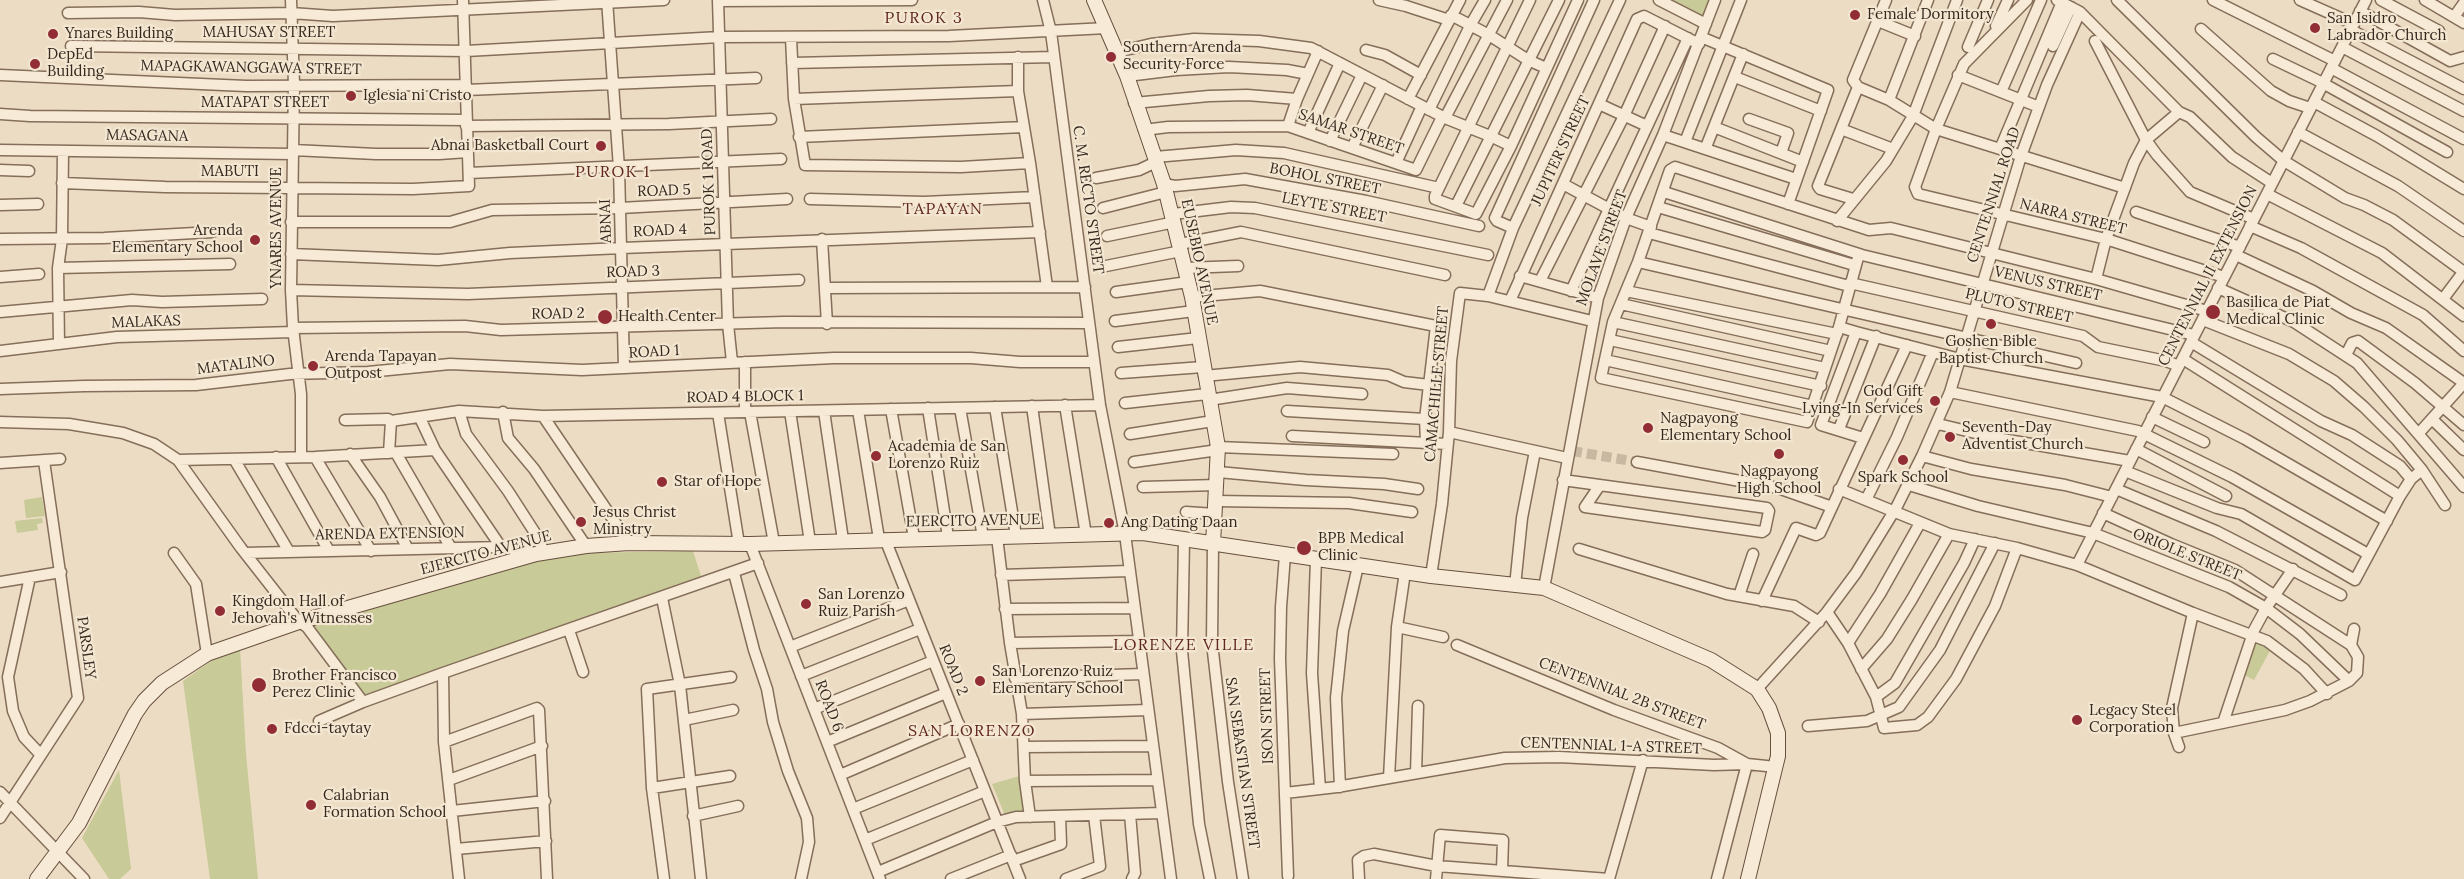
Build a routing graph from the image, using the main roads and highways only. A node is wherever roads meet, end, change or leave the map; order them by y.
1 (1094, 0) edge
2 (1213, 544) junction
3 (37, 879) edge
4 (1748, 879) edge

1 - 2 main road, EUSEBIO AVENUE
2 - 3 main road, EJERCITO AVENUE
2 - 4 main road, EJERCITO AVENUE

